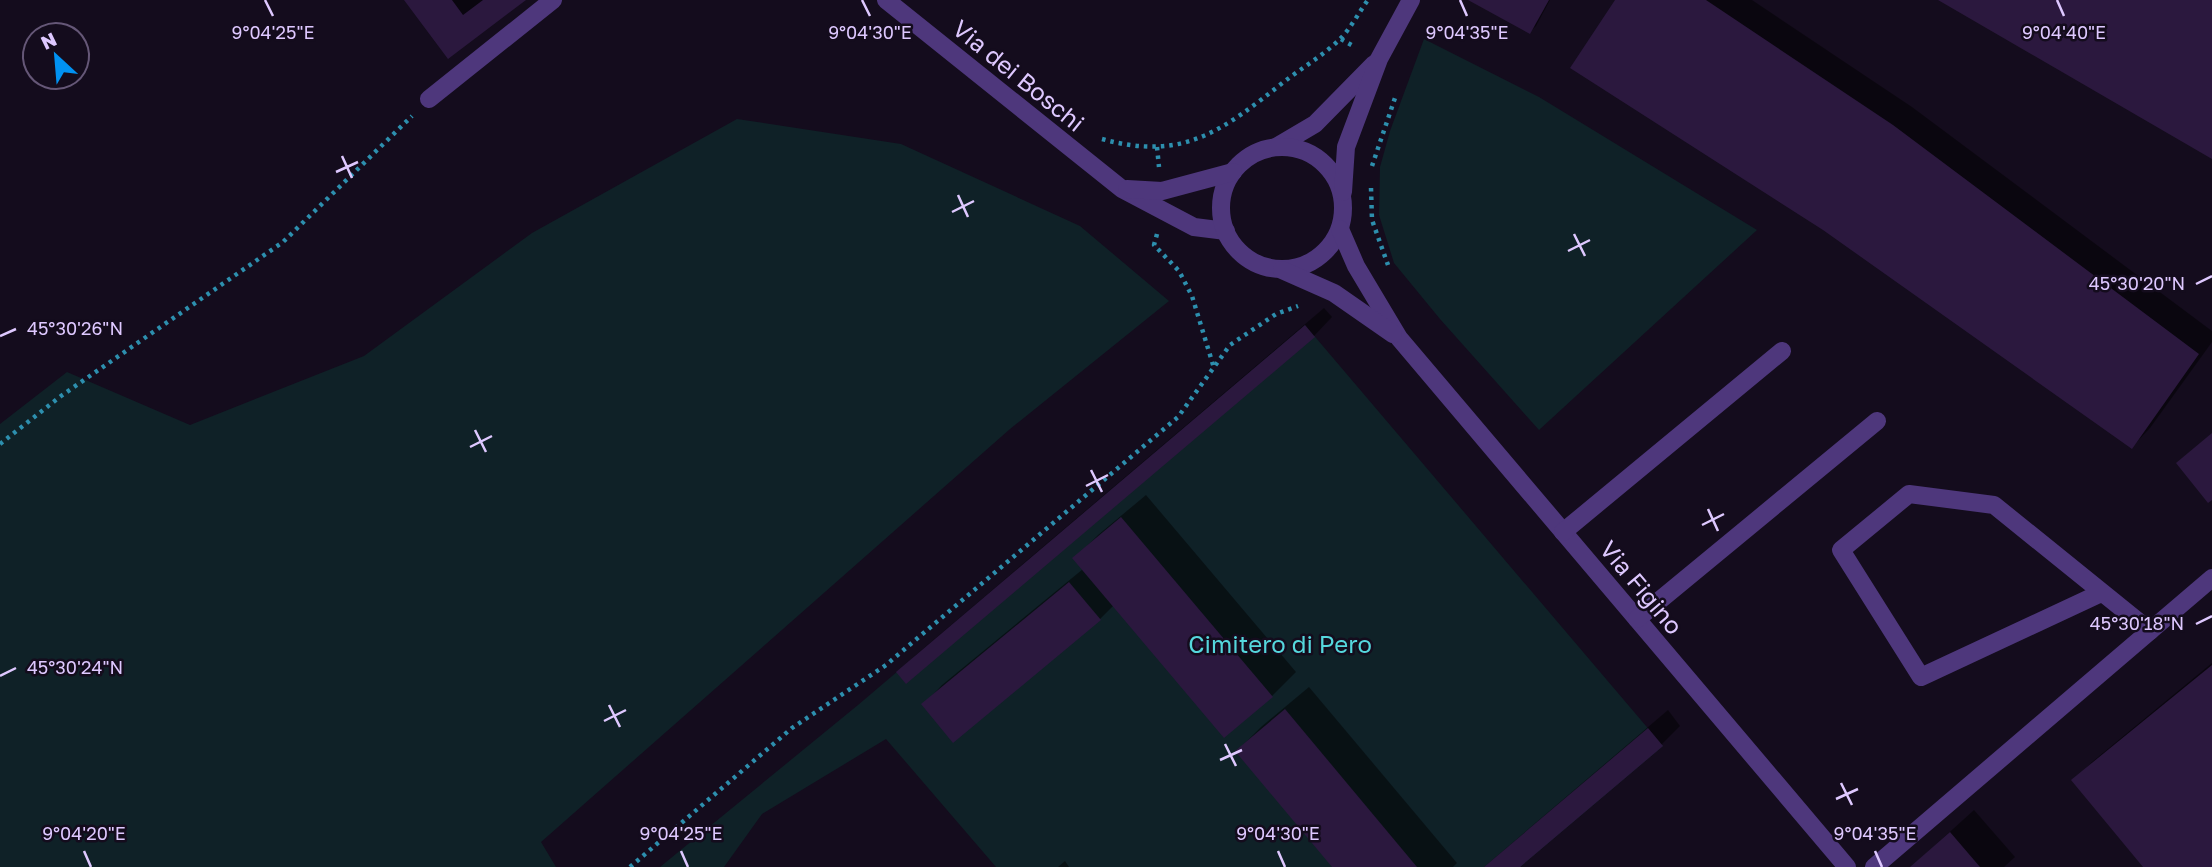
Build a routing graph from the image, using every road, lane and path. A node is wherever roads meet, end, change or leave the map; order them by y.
1 (553, 0) edge
2 (886, 0) edge
3 (1368, 0) edge
4 (1410, 0) edge
5 (1379, 59) junction
6 (429, 99) joint
7 (1102, 139) dead end
8 (1157, 147) junction
9 (1274, 148) junction
10 (1233, 172) junction
11 (1370, 172) dead end
12 (1371, 184) dead end
13 (1122, 189) junction
14 (1163, 191) junction
15 (1343, 198) junction
16 (1163, 211) junction
17 (1340, 229) junction
18 (1226, 231) junction
19 (1388, 265) dead end
20 (1281, 269) junction
21 (1303, 304) dead end
22 (1399, 338) junction
23 (1782, 351) dead end
24 (1214, 368) junction
25 (1877, 421) dead end
26 (0, 444) edge
27 (1563, 531) junction
28 (2212, 578) edge
29 (2101, 593) junction
30 (1637, 619) junction
31 (2150, 631) junction
32 (630, 867) edge
33 (1847, 867) edge
34 (1874, 867) edge

1 - 6 street
2 - 13 street, Via dei Boschi
3 - 8 path
4 - 5 street
5 - 9 street
5 - 11 path
5 - 15 street
6 - 26 path
7 - 8 path
8 - 14 path
9 - 10 street
9 - 15 street
10 - 14 street
10 - 18 street
12 - 19 path
13 - 14 street
13 - 16 street, Via dei Boschi
15 - 17 street
16 - 18 street, Via dei Boschi
16 - 24 path
17 - 20 street
17 - 22 street, Via Figino
18 - 20 street
20 - 22 street, Via Figino
21 - 24 path
22 - 27 street, Via Figino
23 - 27 street
24 - 32 path
25 - 30 street
27 - 30 street, Via Figino
28 - 31 street
29 - 29 street
29 - 31 street
30 - 33 street, Via Figino
31 - 34 street

